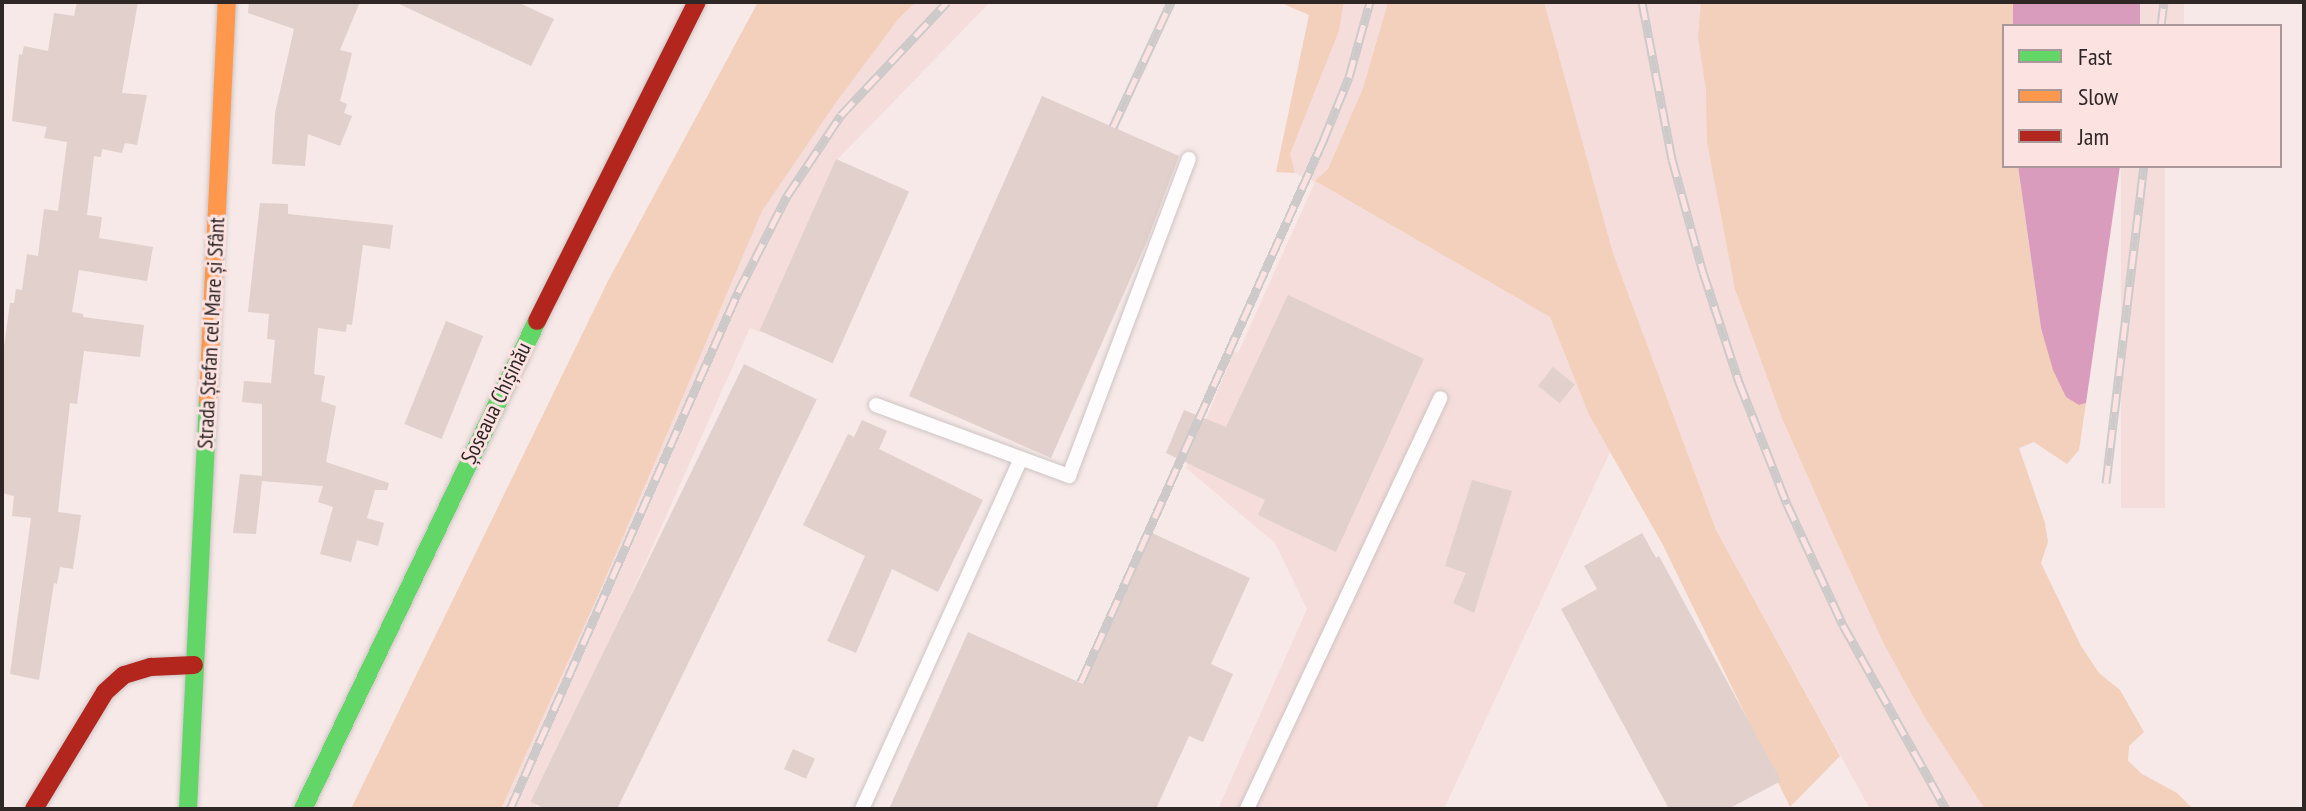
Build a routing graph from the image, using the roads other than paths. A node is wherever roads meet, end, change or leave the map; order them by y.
1 (227, 2) edge
2 (697, 2) edge
3 (1189, 159) dead end
4 (1440, 398) dead end
5 (876, 405) dead end
6 (1020, 460) junction
7 (194, 665) junction
8 (34, 809) edge
9 (188, 809) edge
10 (303, 809) edge
11 (862, 809) edge
12 (1247, 809) edge

1 - 7 main road, Strada Ștefan cel Mare și Sfânt
2 - 10 main road, Șoseaua Chișinău
3 - 6 lane
4 - 12 lane
5 - 6 lane
6 - 11 lane
7 - 8 main road
7 - 9 main road, Strada Ștefan cel Mare și Sfânt

